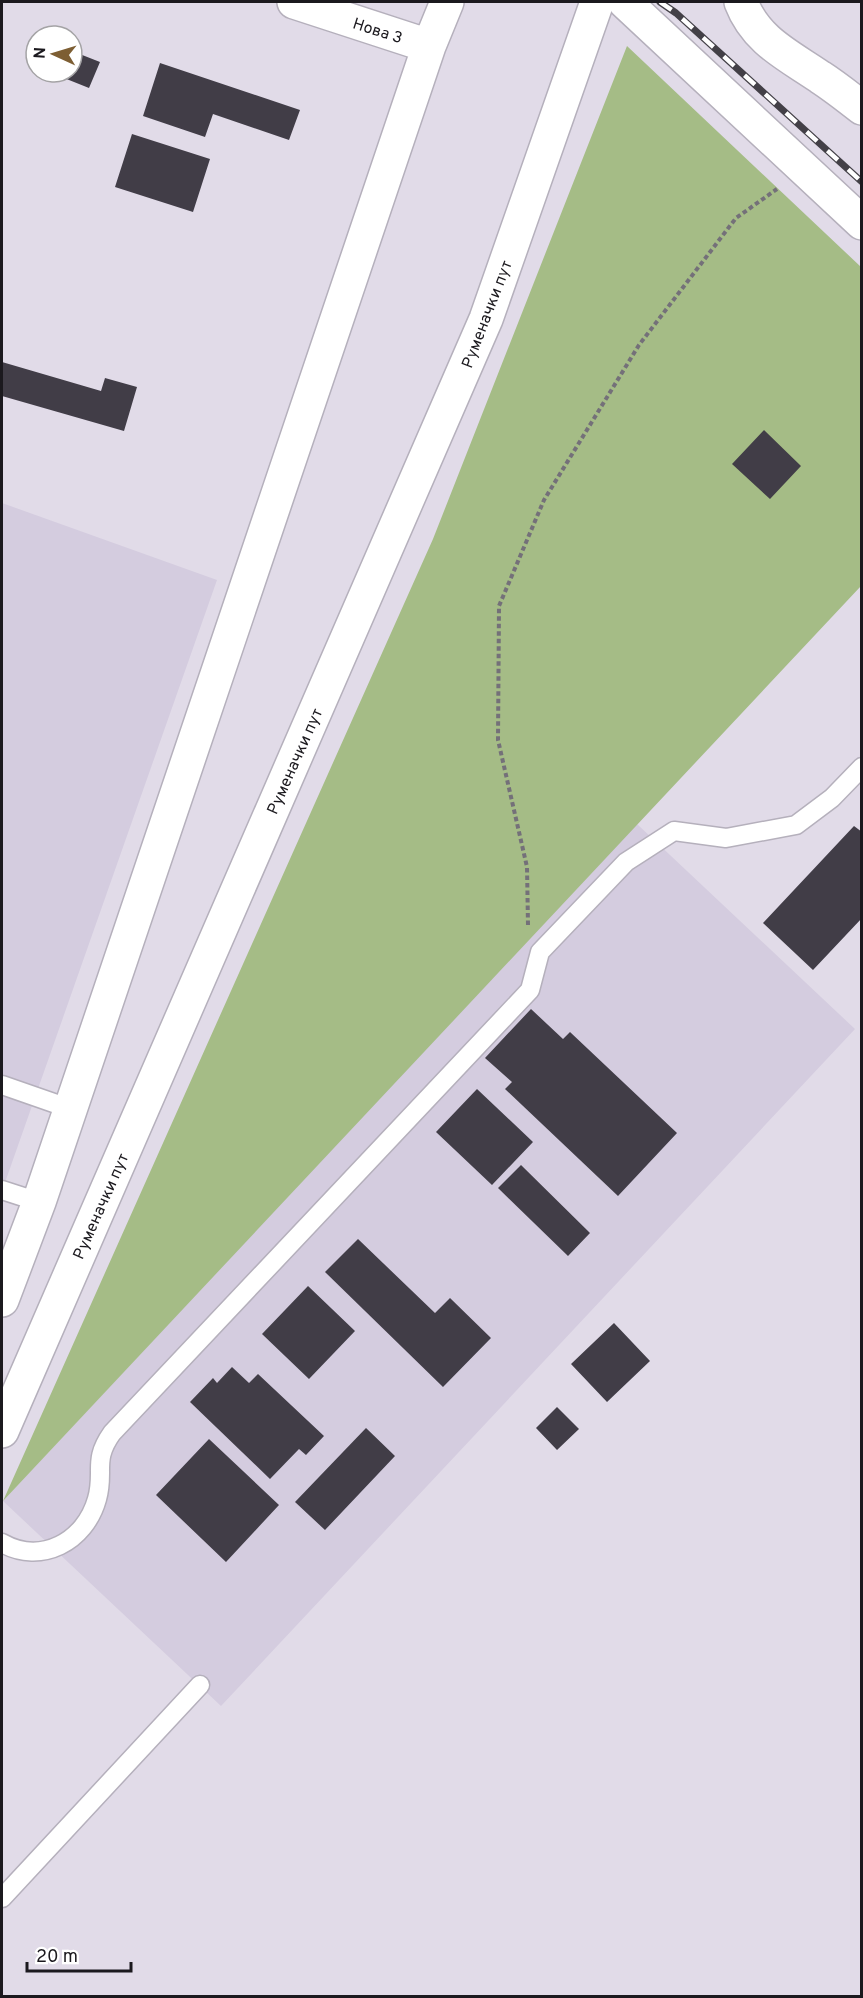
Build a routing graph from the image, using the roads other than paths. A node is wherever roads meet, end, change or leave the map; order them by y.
1 (294, 2) edge
2 (447, 2) edge
3 (597, 2) edge
4 (625, 2) edge
5 (741, 2) edge
6 (429, 46) junction
7 (861, 108) edge
8 (861, 223) edge
9 (861, 767) edge
10 (2, 1085) edge
11 (71, 1109) junction
12 (2, 1190) edge
13 (39, 1202) junction
14 (2, 1298) edge
15 (2, 1431) edge
16 (2, 1543) edge
17 (200, 1684) dead end
18 (2, 1898) edge

1 - 6 street, Нова 3
2 - 6 street
3 - 15 street, Руменачки пут
4 - 8 street
5 - 7 street
6 - 11 street
9 - 16 lane
10 - 11 lane
11 - 13 street
12 - 13 lane
13 - 14 street
17 - 18 lane

